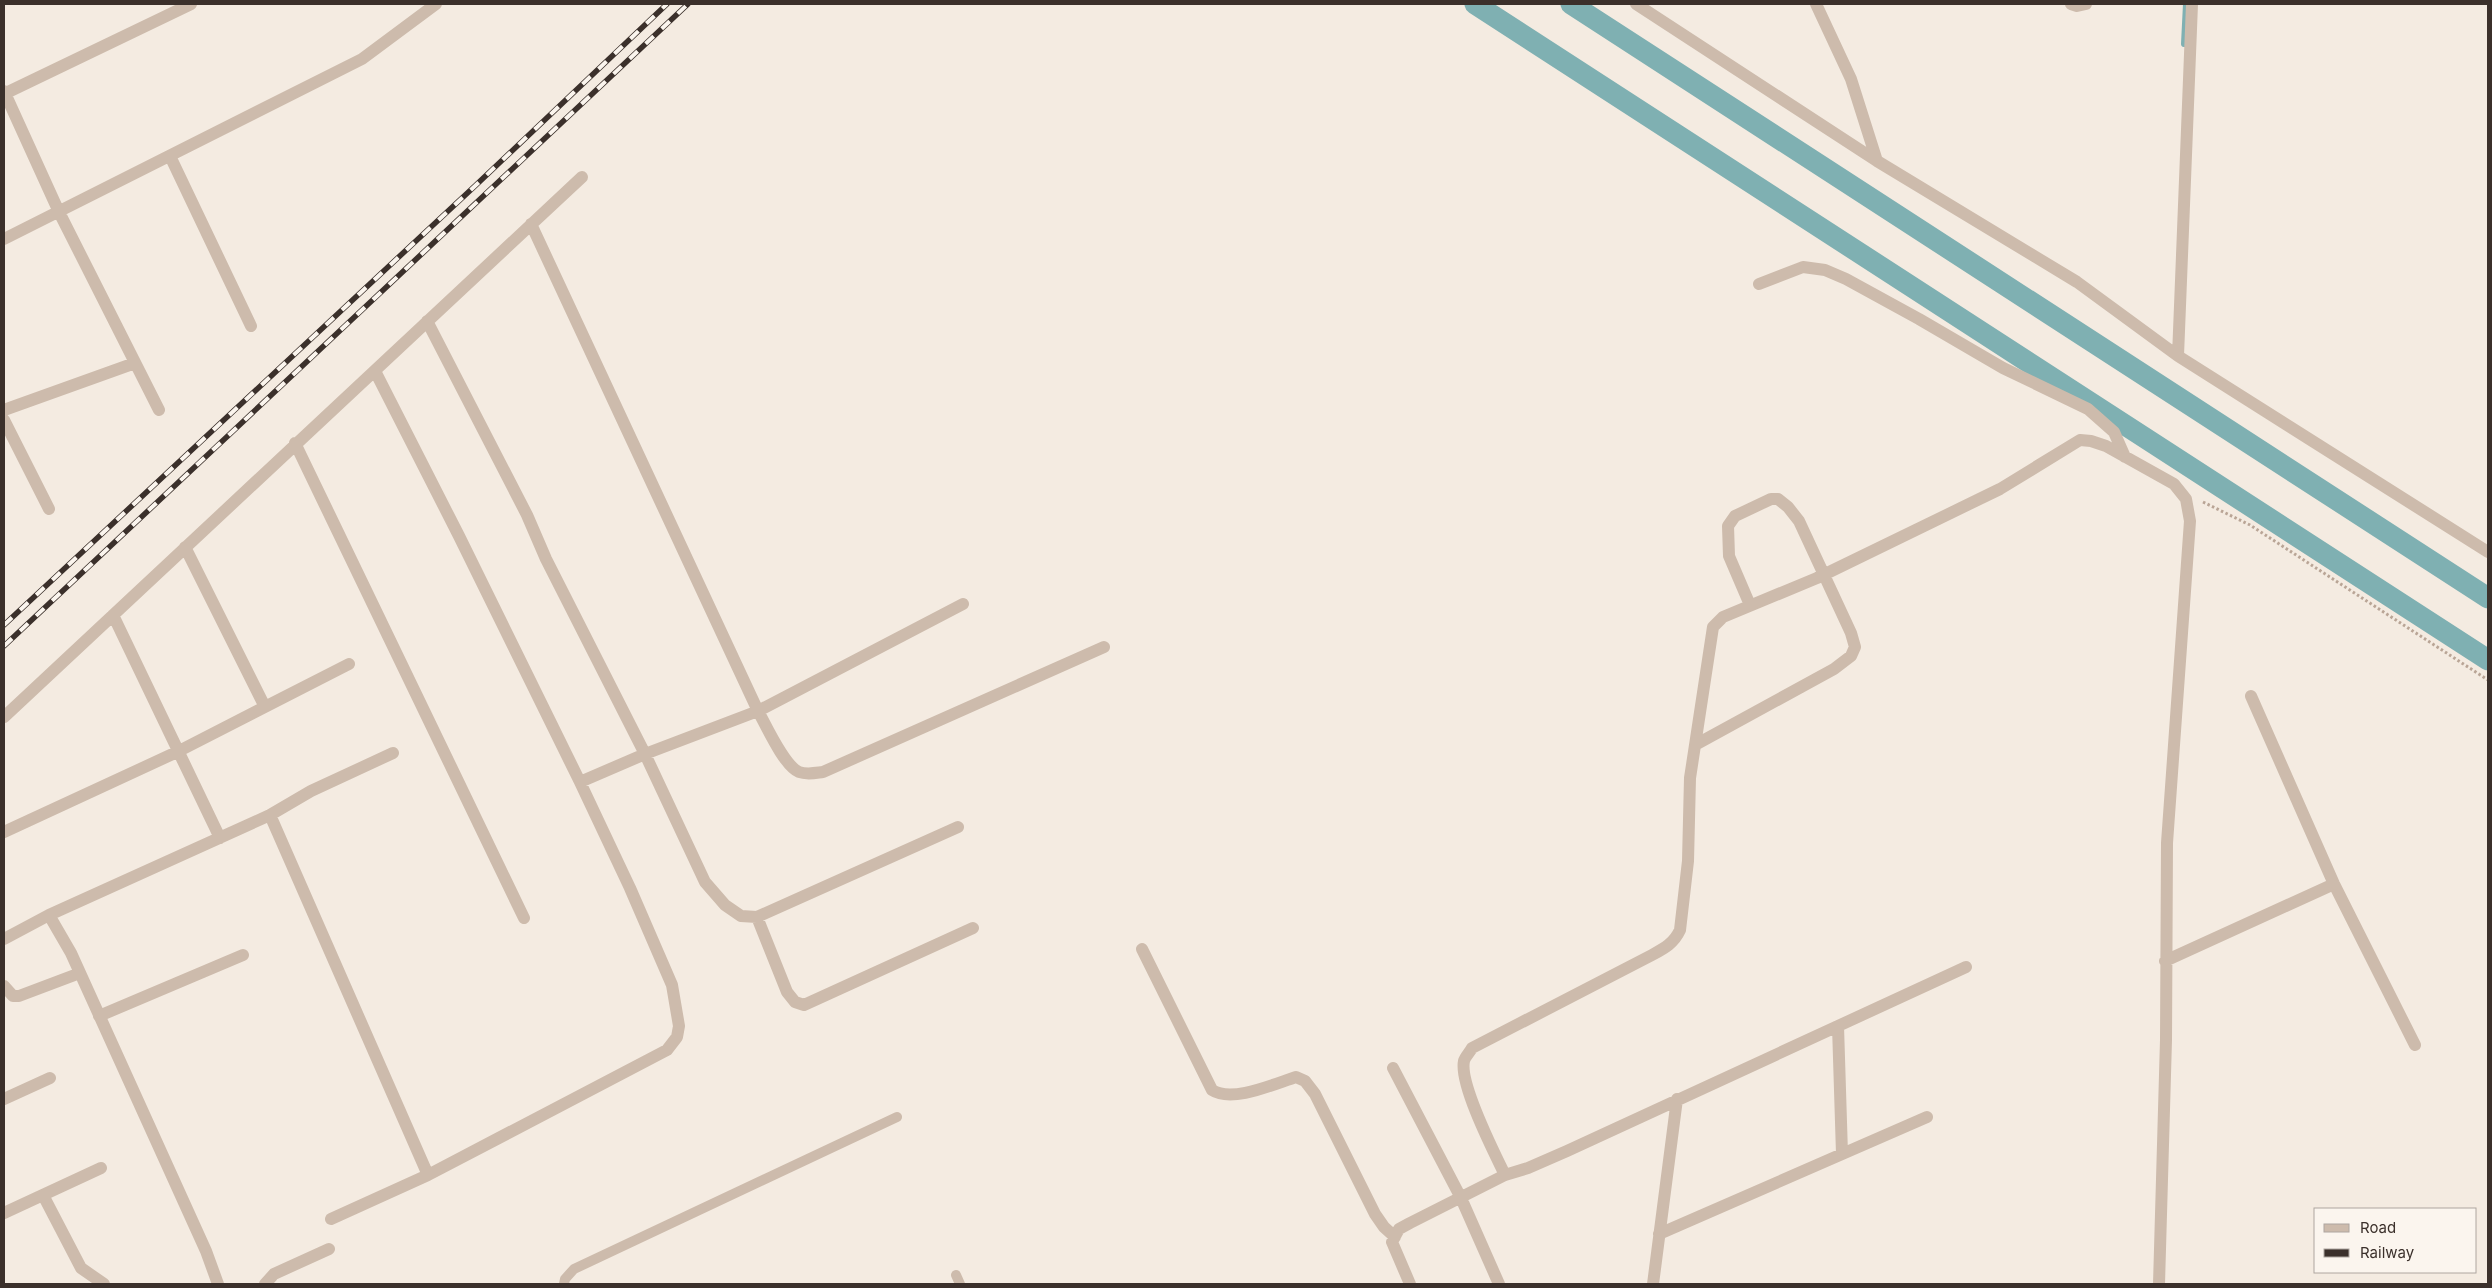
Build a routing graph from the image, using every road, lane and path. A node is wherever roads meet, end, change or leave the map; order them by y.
1 (191, 4) edge
2 (436, 4) edge
3 (1636, 4) edge
4 (1816, 4) edge
5 (2071, 4) edge
6 (2086, 4) edge
7 (2192, 4) edge
8 (5, 92) edge
9 (170, 156) junction
10 (1877, 161) junction
11 (582, 177) dead end
12 (60, 212) junction
13 (531, 224) junction
14 (4, 239) edge
15 (1760, 284) dead end
16 (427, 321) junction
17 (252, 326) dead end
18 (2178, 356) junction
19 (136, 363) junction
20 (375, 370) junction
21 (4, 410) edge
22 (160, 410) dead end
23 (4, 420) edge
24 (295, 443) junction
25 (2125, 457) junction
26 (2186, 498) junction
27 (49, 509) dead end
28 (185, 547) junction
29 (2488, 552) edge
30 (1824, 574) junction
31 (963, 604) dead end
32 (1750, 605) junction
33 (113, 615) junction
34 (1104, 647) dead end
35 (349, 664) dead end
36 (2488, 680) edge
37 (2251, 696) dead end
38 (266, 707) junction
39 (758, 711) junction
40 (4, 717) edge
41 (1695, 745) junction
42 (177, 752) junction
43 (393, 753) dead end
44 (645, 754) junction
45 (580, 782) junction
46 (270, 815) junction
47 (958, 827) dead end
48 (4, 832) edge
49 (220, 838) junction
50 (2334, 884) junction
51 (50, 915) junction
52 (757, 916) junction
53 (524, 918) dead end
54 (974, 928) dead end
55 (4, 939) edge
56 (1142, 949) dead end
57 (243, 956) dead end
58 (2165, 961) junction
59 (1966, 968) dead end
60 (80, 973) junction
61 (4, 986) edge
62 (98, 1016) junction
63 (1838, 1026) junction
64 (2415, 1045) dead end
65 (1393, 1068) dead end
66 (50, 1078) dead end
67 (4, 1099) edge
68 (1677, 1100) junction
69 (1927, 1116) dead end
70 (897, 1117) dead end
71 (1842, 1154) junction
72 (101, 1168) dead end
73 (428, 1175) junction
74 (1504, 1175) junction
75 (43, 1195) junction
76 (1461, 1198) junction
77 (4, 1213) edge
78 (331, 1219) dead end
79 (1659, 1234) junction
80 (1395, 1237) junction
81 (329, 1249) dead end
82 (104, 1284) edge
83 (218, 1284) edge
84 (265, 1284) edge
85 (564, 1284) edge
86 (1410, 1284) edge
87 (1499, 1284) edge
88 (1653, 1284) edge
89 (2159, 1284) edge

1 - 8 street
2 - 9 street
3 - 10 street
4 - 10 street
5 - 6 street
7 - 18 street
8 - 12 street
9 - 12 street
9 - 17 street
10 - 18 street
11 - 13 street
12 - 14 street
12 - 19 street
13 - 16 street
13 - 39 street
15 - 25 street
16 - 20 street
16 - 44 street
18 - 29 street
19 - 21 street
19 - 22 street
20 - 24 street
20 - 45 street
23 - 27 street
24 - 28 street
24 - 53 street
25 - 26 street
25 - 30 street
26 - 36 path
26 - 58 street
28 - 33 street
28 - 38 street
30 - 32 street
30 - 32 street
30 - 41 street
31 - 39 street
32 - 41 street
33 - 40 street
33 - 42 street
34 - 39 street
35 - 38 street
37 - 50 street
38 - 42 street
39 - 44 street
41 - 74 street
42 - 48 street
42 - 49 street
43 - 46 street
44 - 45 street
44 - 52 street
45 - 73 street
46 - 49 street
46 - 73 street
47 - 52 street
49 - 51 street
50 - 58 street
50 - 64 street
51 - 55 street
51 - 60 street
52 - 54 street
56 - 80 street
57 - 62 street
58 - 89 street
59 - 63 street
60 - 61 street
60 - 62 street
62 - 83 street
63 - 68 street
63 - 71 street
65 - 76 street
66 - 67 street
68 - 74 street
68 - 79 street
69 - 71 street
70 - 85 lane
71 - 79 street
72 - 75 street
73 - 78 street
74 - 76 street
75 - 77 street
75 - 82 street
76 - 80 street
76 - 87 street
79 - 88 street
80 - 86 street
81 - 84 street

